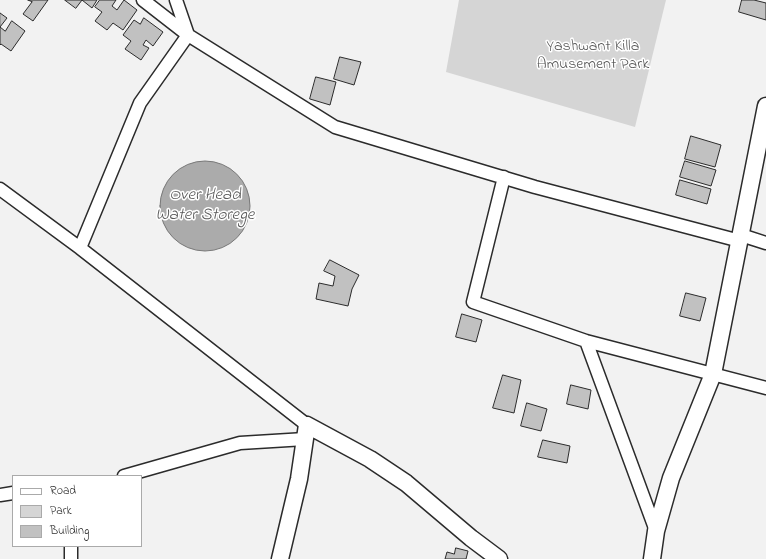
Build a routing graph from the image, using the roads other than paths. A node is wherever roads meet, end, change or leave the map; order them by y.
1 (143, 0) edge
2 (176, 0) edge
3 (188, 35) junction
4 (766, 106) edge
5 (504, 177) junction
6 (0, 190) edge
7 (740, 238) junction
8 (766, 243) edge
9 (80, 248) junction
10 (586, 341) junction
11 (713, 374) junction
12 (766, 388) edge
13 (306, 432) junction
14 (128, 475) edge
15 (12, 493) edge
16 (0, 495) edge
17 (656, 530) junction
18 (71, 547) edge
19 (71, 559) edge
20 (280, 559) edge
21 (499, 559) edge
22 (652, 559) edge

1 - 3 street
2 - 3 street
3 - 5 street
3 - 9 street
4 - 7 main road
5 - 7 street
5 - 10 street
6 - 9 street
7 - 8 street
7 - 11 main road
9 - 13 street
10 - 11 street
10 - 17 street
11 - 12 street
11 - 17 main road
13 - 14 street
13 - 20 main road
13 - 21 main road
15 - 16 street
17 - 22 main road
18 - 19 street

